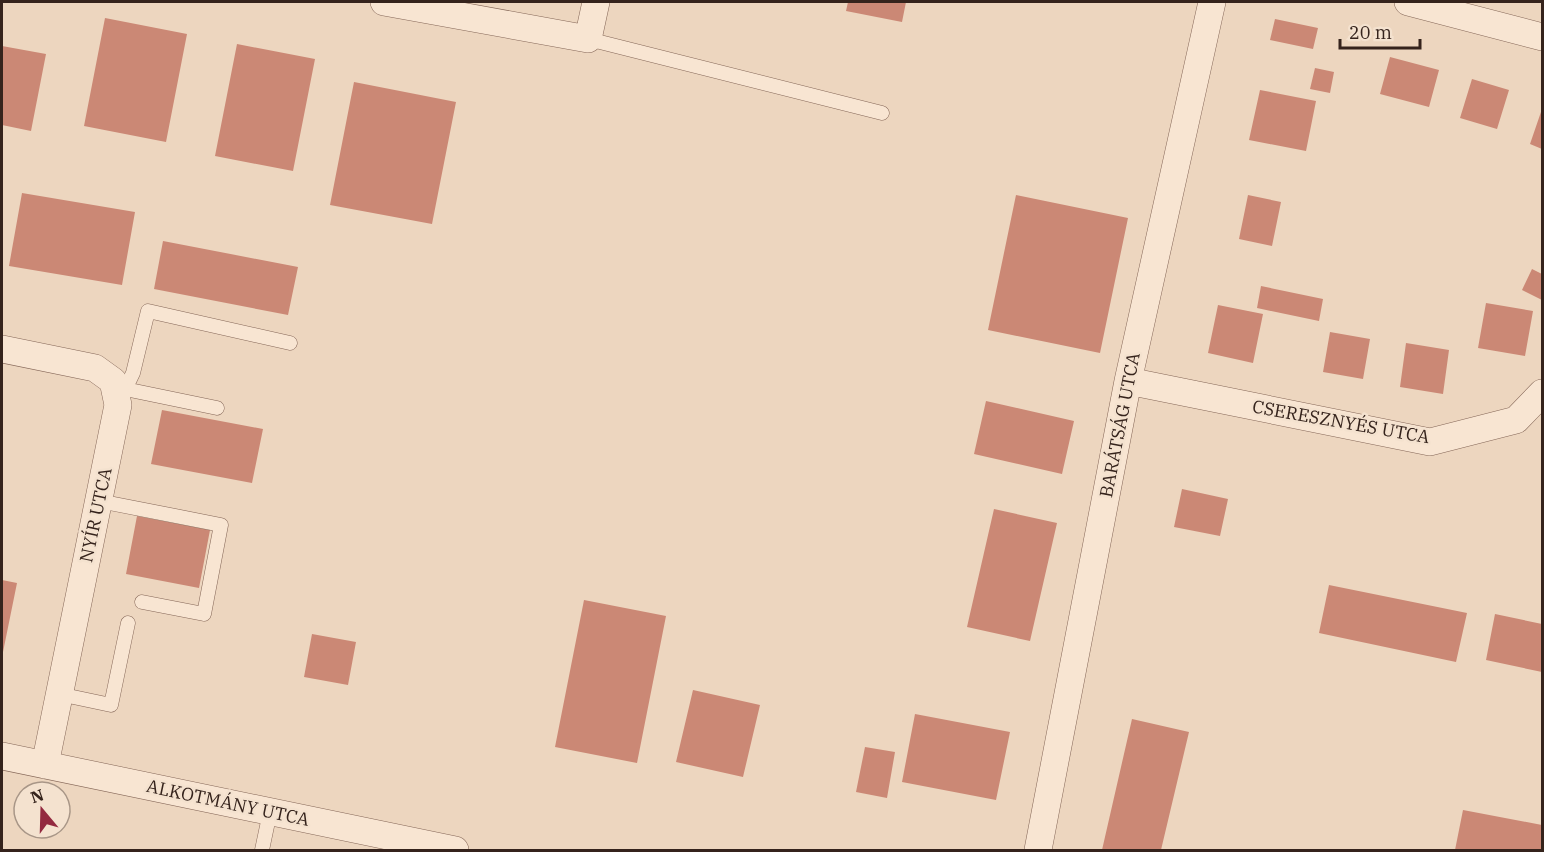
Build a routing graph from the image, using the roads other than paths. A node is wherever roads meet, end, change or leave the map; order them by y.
1 (384, 2) edge
2 (596, 2) edge
3 (1212, 2) edge
4 (1408, 2) edge
5 (1542, 37) edge
6 (588, 39) junction
7 (882, 113) dead end
8 (290, 344) dead end
9 (2, 349) edge
10 (1128, 381) junction
11 (1542, 393) edge
12 (122, 397) junction
13 (217, 408) dead end
14 (99, 501) junction
15 (142, 602) dead end
16 (128, 623) dead end
17 (59, 694) junction
18 (2, 756) edge
19 (45, 765) junction
20 (270, 812) junction
21 (262, 850) edge
22 (455, 850) edge
23 (1038, 850) edge

1 - 6 street
2 - 6 street
3 - 10 street, BARÁTSÁG UTCA
4 - 5 street
6 - 7 lane
8 - 12 lane
9 - 12 street
10 - 11 street, CSERESZNYÉS UTCA
10 - 23 street, BARÁTSÁG UTCA
12 - 13 lane
12 - 14 street, NYÍR UTCA
14 - 15 lane
14 - 17 street, NYÍR UTCA
16 - 17 lane
17 - 19 street, NYÍR UTCA
18 - 19 street, ALKOTMÁNY UTCA
19 - 20 street, ALKOTMÁNY UTCA
20 - 21 lane
20 - 22 street, ALKOTMÁNY UTCA

